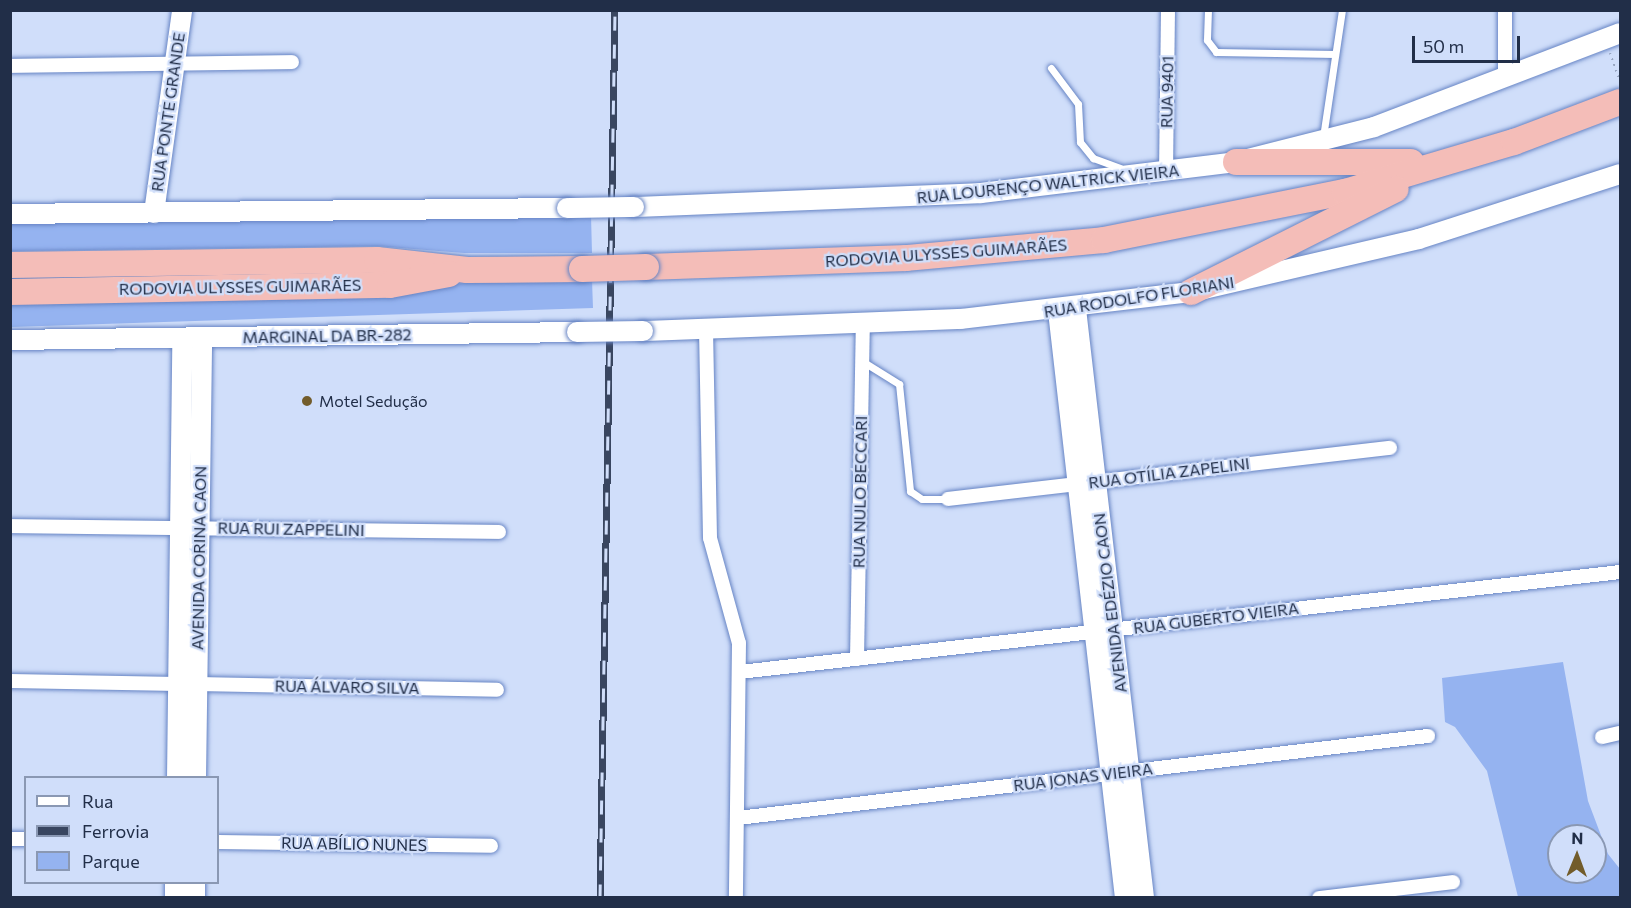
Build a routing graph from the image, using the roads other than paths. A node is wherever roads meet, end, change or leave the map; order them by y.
1 (182, 10) edge
2 (1168, 10) edge
3 (1208, 10) edge
4 (1342, 10) edge
5 (1505, 10) edge
6 (1620, 33) edge
7 (1335, 54) junction
8 (292, 62) dead end
9 (174, 64) junction
10 (10, 66) edge
11 (1052, 68) dead end
12 (1505, 78) junction
13 (1620, 102) edge
14 (1514, 142) junction
15 (1323, 143) junction
16 (1236, 162) junction
17 (1444, 164) junction
18 (1120, 168) dead end
19 (1166, 173) junction
20 (1620, 174) edge
21 (154, 213) junction
22 (10, 214) edge
23 (10, 265) edge
24 (467, 270) junction
25 (10, 292) edge
26 (1191, 292) junction
27 (1067, 310) junction
28 (863, 324) junction
29 (706, 329) junction
30 (643, 331) joint
31 (182, 338) junction
32 (202, 338) junction
33 (10, 340) edge
34 (862, 361) junction
35 (1390, 448) dead end
36 (1087, 483) junction
37 (948, 499) joint
38 (10, 526) edge
39 (180, 528) junction
40 (199, 528) junction
41 (499, 532) dead end
42 (1620, 572) edge
43 (1104, 631) junction
44 (857, 659) junction
45 (741, 672) junction
46 (10, 681) edge
47 (188, 684) junction
48 (497, 690) dead end
49 (1620, 733) edge
50 (1428, 736) dead end
51 (1602, 737) dead end
52 (1120, 773) junction
53 (177, 776) edge
54 (196, 776) edge
55 (738, 818) junction
56 (219, 842) edge
57 (491, 846) dead end
58 (1453, 882) dead end
59 (736, 897) edge
60 (1125, 897) edge
61 (1144, 897) edge
62 (1319, 897) edge

1 - 9 main road, RUA PONTE GRANDE
2 - 19 street, RUA 9401
3 - 7 lane
4 - 7 lane
5 - 12 street
6 - 12 main road, RUA LOURENÇO WALTRICK VIEIRA
7 - 15 lane
8 - 9 street
9 - 10 street
9 - 21 main road, RUA PONTE GRANDE
11 - 18 lane
12 - 15 main road, RUA LOURENÇO WALTRICK VIEIRA
13 - 14 highway, RODOVIA ULYSSES GUIMARÃES
14 - 16 highway
14 - 17 highway, RODOVIA ULYSSES GUIMARÃES
15 - 16 main road, RUA LOURENÇO WALTRICK VIEIRA
16 - 19 main road, RUA LOURENÇO WALTRICK VIEIRA
17 - 24 highway, RODOVIA ULYSSES GUIMARÃES, bridge
17 - 26 highway
19 - 21 main road, RUA LOURENÇO WALTRICK VIEIRA, bridge
20 - 26 main road, RUA RODOLFO FLORIANI
21 - 22 main road
23 - 24 highway, RODOVIA ULYSSES GUIMARÃES
24 - 25 highway, RODOVIA ULYSSES GUIMARÃES
26 - 27 main road, RUA RODOLFO FLORIANI
27 - 28 main road, RUA RODOLFO FLORIANI
27 - 36 main road, AVENIDA EDÉZIO CAON
28 - 29 main road, RUA RODOLFO FLORIANI
28 - 34 street, RUA NULO BECCARI
29 - 30 main road, RUA RODOLFO FLORIANI
29 - 45 street
30 - 32 main road, MARGINAL DA BR-282, bridge
31 - 32 main road, MARGINAL DA BR-282
31 - 33 main road, MARGINAL DA BR-282
31 - 39 main road, AVENIDA CORINA CAON
32 - 40 main road, AVENIDA CORINA CAON
34 - 37 lane
34 - 44 street, RUA NULO BECCARI
35 - 36 street, RUA OTÍLIA ZAPELINI
36 - 37 street, RUA OTÍLIA ZAPELINI
36 - 43 main road, AVENIDA EDÉZIO CAON
38 - 39 street, RUA RUI ZAPPELINI
39 - 40 street, RUA RUI ZAPPELINI
39 - 47 main road, AVENIDA CORINA CAON
40 - 41 street, RUA RUI ZAPPELINI
40 - 47 main road, AVENIDA CORINA CAON
42 - 43 street, RUA GUBERTO VIEIRA
43 - 44 street, RUA GUBERTO VIEIRA
43 - 52 main road, AVENIDA EDÉZIO CAON
44 - 45 street, RUA GUBERTO VIEIRA
45 - 55 street
46 - 47 street, RUA ÁLVARO SILVA
47 - 48 street, RUA ÁLVARO SILVA
47 - 53 main road, AVENIDA CORINA CAON
47 - 54 main road, AVENIDA CORINA CAON
49 - 51 street
50 - 52 street, RUA JONAS VIEIRA
52 - 55 street, RUA JONAS VIEIRA
52 - 60 main road, AVENIDA EDÉZIO CAON
52 - 61 main road, AVENIDA EDÉZIO CAON
55 - 59 street
56 - 57 street, RUA ABÍLIO NUNES
58 - 62 street

